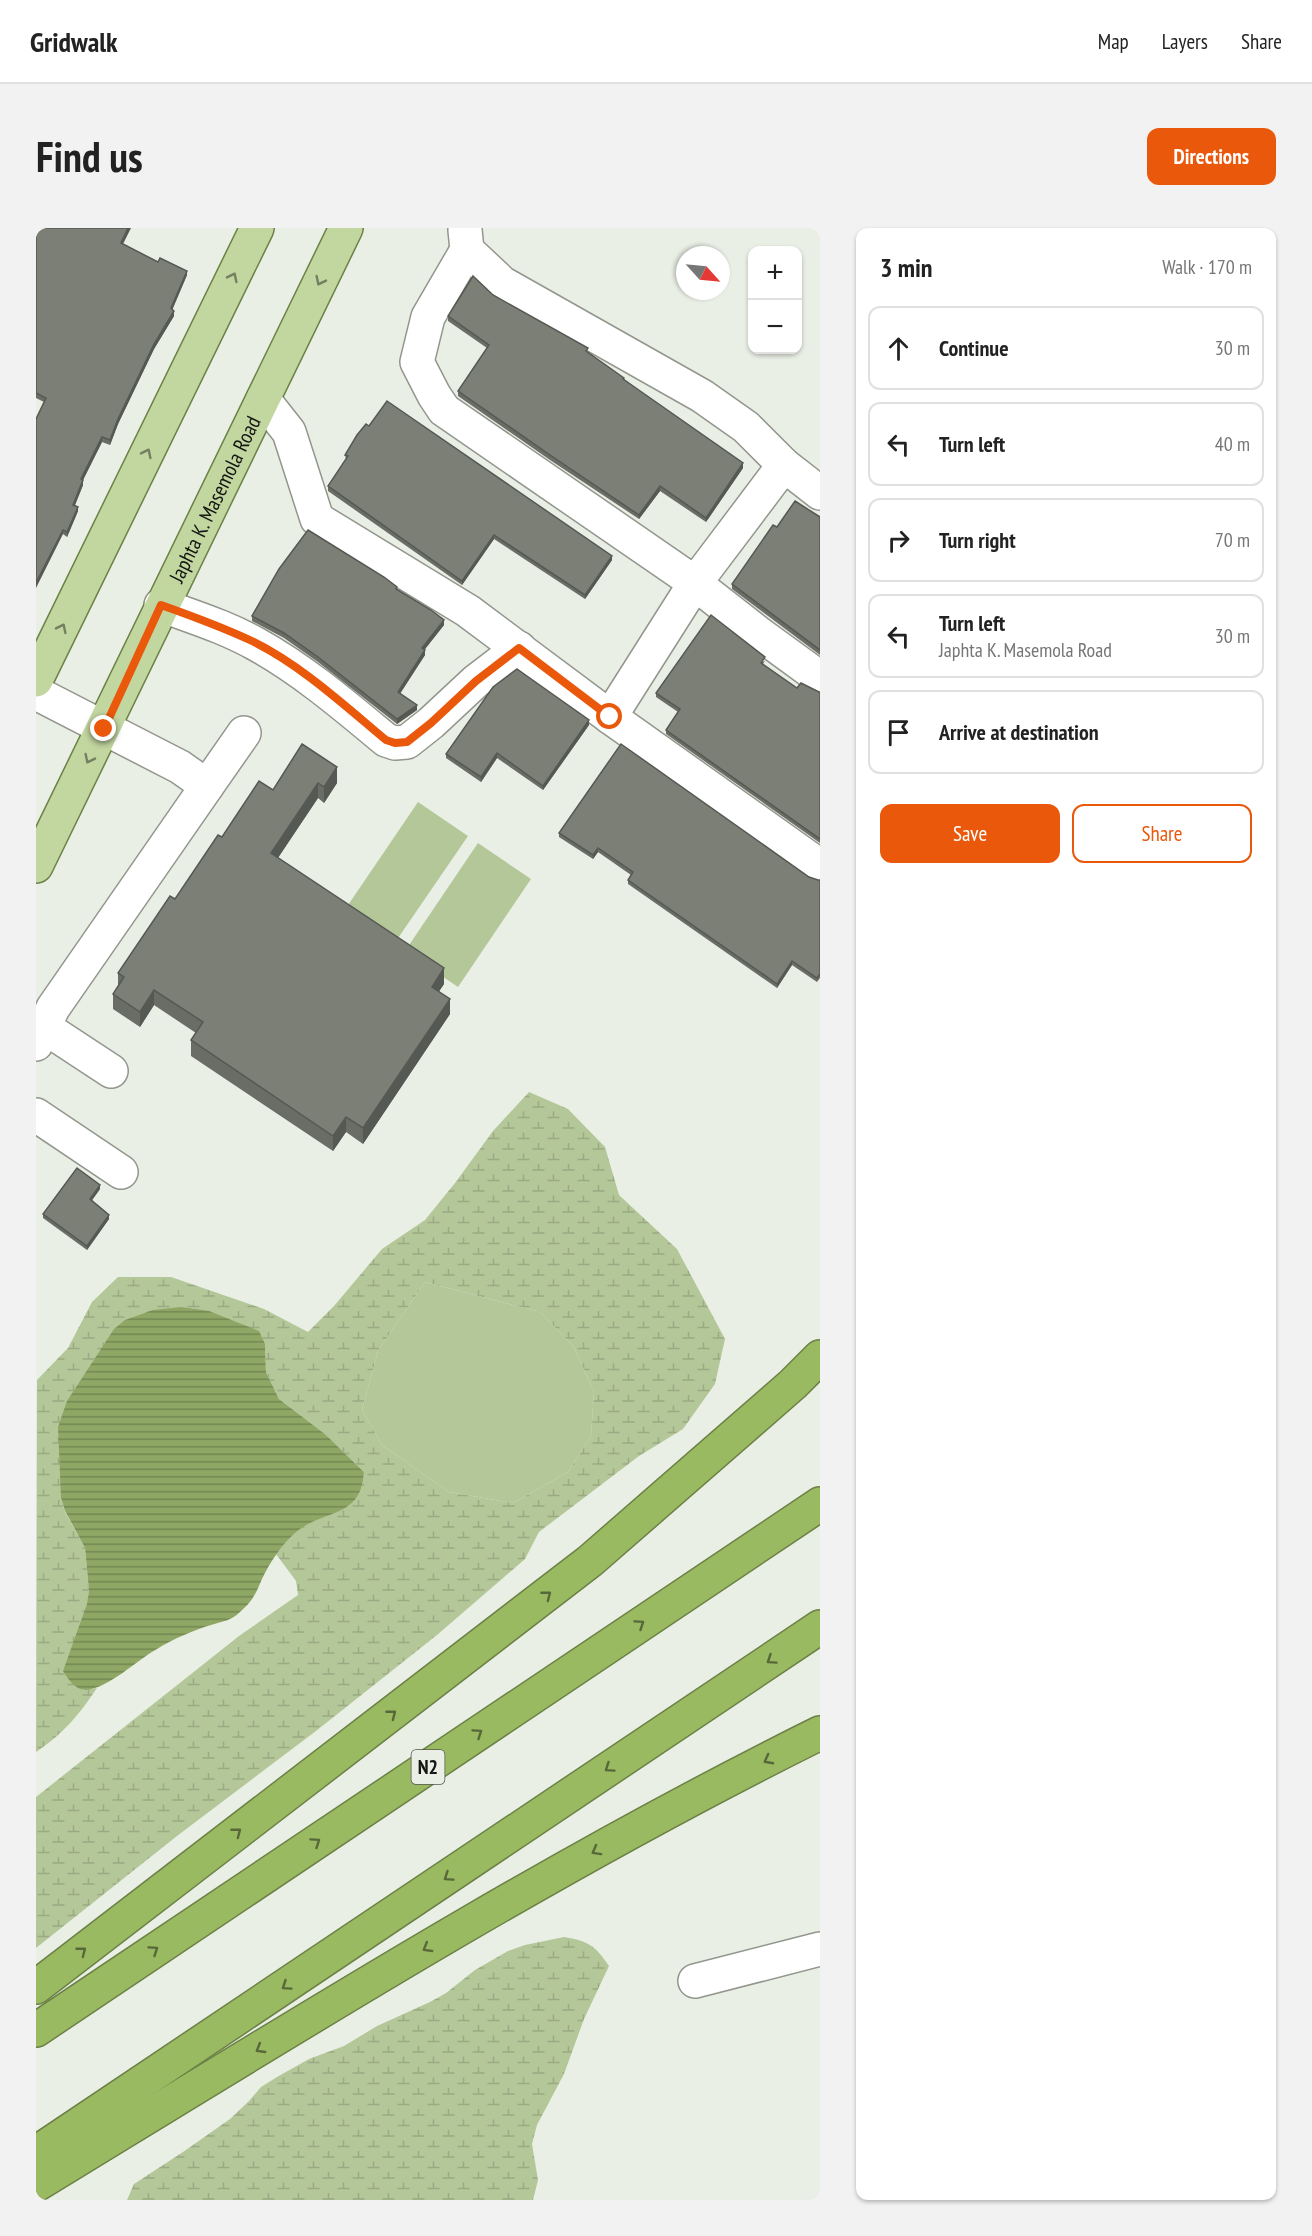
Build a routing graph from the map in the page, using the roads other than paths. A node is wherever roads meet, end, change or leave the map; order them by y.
1 (257, 228) edge
2 (346, 228) edge
3 (466, 239) edge
4 (263, 399) junction
5 (784, 465) junction
6 (820, 493) edge
7 (695, 584) junction
8 (161, 605) junction
9 (519, 648) junction
10 (820, 678) edge
11 (36, 680) edge
12 (36, 693) edge
13 (610, 717) junction
14 (104, 729) junction
15 (244, 733) dead end
16 (207, 786) junction
17 (36, 866) edge
18 (820, 866) edge
19 (40, 1036) edge
20 (111, 1071) dead end
21 (36, 1115) edge
22 (121, 1172) dead end
23 (820, 1357) edge
24 (820, 1504) edge
25 (820, 1627) edge
26 (820, 1733) edge
27 (820, 1948) edge
28 (695, 1981) dead end
29 (36, 1987) edge
30 (36, 2030) edge
31 (36, 2153) edge
32 (36, 2185) edge

11 -> 1 main road
2 -> 4 main road, Japhta K. Masemola Road
3 - 5 street
3 - 7 street
4 - 8 main road, Japhta K. Masemola Road
4 - 9 street
5 - 6 street
5 - 7 street
7 - 10 street
7 - 13 street
8 - 9 street
8 - 14 main road, Japhta K. Masemola Road
9 - 13 street
12 - 14 street
13 - 18 street
14 - 16 street
14 -> 17 main road, Japhta K. Masemola Road
15 - 16 street
16 - 19 street
19 - 20 street
21 - 22 street
29 -> 23 highway
30 -> 24 highway, N2
25 -> 31 highway
26 -> 32 highway
27 - 28 street

